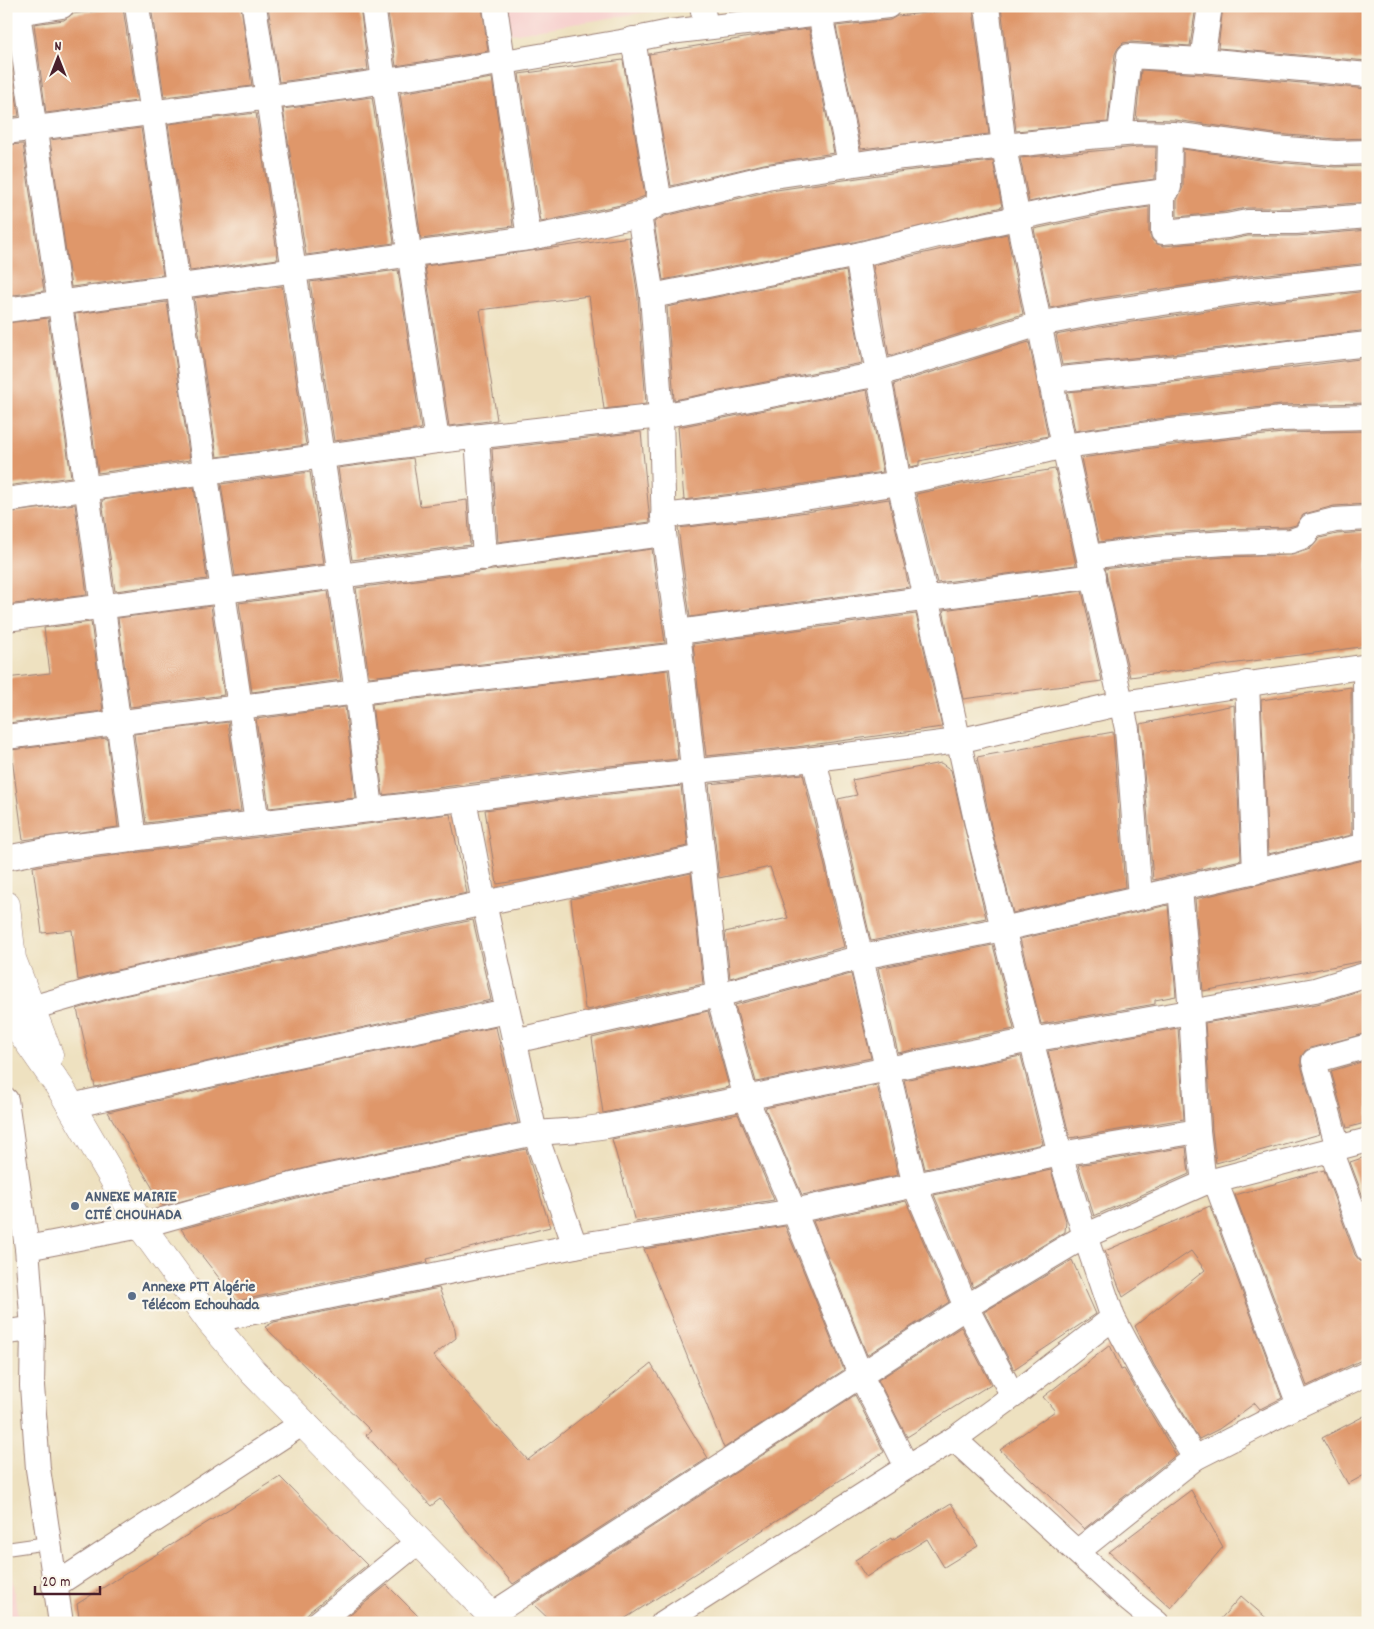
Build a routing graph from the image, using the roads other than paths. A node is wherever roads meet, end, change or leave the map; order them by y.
1 (62, 6) edge
2 (137, 6) edge
3 (254, 6) edge
4 (373, 6) edge
5 (495, 6) edge
6 (888, 6) edge
7 (987, 6) edge
8 (1210, 6) edge
9 (17, 10) edge
10 (820, 14) junction
11 (704, 17) edge
12 (633, 39) junction
13 (1202, 60) junction
14 (502, 63) junction
15 (1368, 75) edge
16 (383, 81) junction
17 (268, 98) junction
18 (152, 113) junction
19 (33, 128) junction
20 (6, 132) edge
21 (1120, 134) junction
22 (1170, 134) junction
23 (1004, 147) junction
24 (1368, 152) edge
25 (850, 164) junction
26 (1163, 191) junction
27 (660, 204) junction
28 (638, 215) junction
29 (1368, 216) edge
30 (1018, 219) junction
31 (529, 238) junction
32 (410, 254) junction
33 (857, 255) junction
34 (295, 271) junction
35 (1368, 277) edge
36 (178, 286) junction
37 (652, 296) junction
38 (59, 303) junction
39 (6, 310) edge
40 (1039, 324) junction
41 (1368, 344) edge
42 (879, 374) junction
43 (1050, 380) junction
44 (661, 416) junction
45 (1368, 417) edge
46 (477, 437) junction
47 (437, 441) junction
48 (1064, 446) junction
49 (321, 457) junction
50 (205, 472) junction
51 (899, 483) junction
52 (86, 490) junction
53 (6, 500) edge
54 (1368, 518) edge
55 (663, 525) junction
56 (485, 558) junction
57 (1092, 567) junction
58 (340, 575) junction
59 (222, 590) junction
60 (926, 598) junction
61 (103, 606) junction
62 (6, 619) edge
63 (679, 644) junction
64 (1366, 666) edge
65 (1247, 683) junction
66 (357, 692) junction
67 (1122, 703) junction
68 (240, 708) junction
69 (119, 723) junction
70 (6, 737) edge
71 (958, 741) junction
72 (814, 759) junction
73 (694, 772) junction
74 (464, 799) junction
75 (371, 809) junction
76 (256, 823) junction
77 (134, 839) junction
78 (1367, 846) edge
79 (6, 858) edge
80 (702, 858) junction
81 (1255, 872) junction
82 (1180, 889) junction
83 (1140, 897) junction
84 (484, 903) junction
85 (6, 905) edge
86 (1003, 929) junction
87 (862, 957) junction
88 (1368, 974) edge
89 (718, 995) junction
90 (507, 1011) junction
91 (1191, 1011) junction
92 (13, 1016) edge
93 (1031, 1040) junction
94 (514, 1041) junction
95 (1368, 1046) edge
96 (888, 1069) junction
97 (66, 1098) junction
98 (746, 1098) junction
99 (6, 1100) edge
100 (1198, 1131) junction
101 (535, 1133) junction
102 (1368, 1140) edge
103 (1334, 1149) junction
104 (10, 1152) edge
105 (1060, 1154) junction
106 (1209, 1182) junction
107 (915, 1186) junction
108 (794, 1211) junction
109 (141, 1226) junction
110 (1085, 1236) junction
111 (575, 1246) junction
112 (26, 1248) junction
113 (1368, 1250) edge
114 (966, 1307) junction
115 (1112, 1318) junction
116 (210, 1321) junction
117 (33, 1329) junction
118 (6, 1332) edge
119 (1368, 1373) edge
120 (861, 1376) junction
121 (1013, 1396) junction
122 (1299, 1406) junction
123 (302, 1423) junction
124 (954, 1439) junction
125 (1195, 1458) junction
126 (907, 1467) junction
127 (419, 1540) junction
128 (48, 1543) junction
129 (6, 1549) edge
130 (1077, 1552) junction
131 (54, 1586) junction
132 (495, 1619) edge
133 (61, 1623) edge
134 (318, 1623) edge
135 (663, 1623) edge
136 (1158, 1623) edge

1 - 9 street
2 - 18 street
3 - 17 street
4 - 16 street
5 - 14 street
6 - 10 street
7 - 23 street
8 - 13 street
9 - 19 street
10 - 11 street
10 - 25 street
11 - 12 street
12 - 14 street
12 - 27 street
13 - 15 street
13 - 21 street
14 - 16 street
14 - 31 street
16 - 17 street
16 - 32 street
17 - 18 street
17 - 34 street
18 - 19 street
18 - 36 street
19 - 20 street
19 - 38 street
21 - 22 street
21 - 23 street
22 - 24 street
22 - 26 street
23 - 25 street
23 - 30 street
25 - 27 street
26 - 29 street
26 - 30 street
27 - 28 street
28 - 31 street
28 - 37 street
30 - 33 street
30 - 40 street
31 - 32 street
32 - 34 street
32 - 47 street
33 - 37 street
33 - 42 street
34 - 36 street
34 - 49 street
35 - 40 street
36 - 38 street
36 - 50 street
37 - 44 street
38 - 39 street
38 - 52 street
40 - 42 street
40 - 43 street
41 - 43 street
42 - 44 street
42 - 51 street
43 - 48 street
44 - 46 street
44 - 55 street
45 - 48 street
46 - 47 street
46 - 56 street
47 - 49 street
48 - 51 street
48 - 57 street
49 - 50 street
49 - 58 street
50 - 52 street
50 - 59 street
51 - 55 street
51 - 60 street
52 - 53 street
52 - 61 street
54 - 57 street
55 - 56 street
55 - 63 street
56 - 58 street
57 - 60 street
57 - 67 street
58 - 59 street
58 - 66 street
59 - 61 street
59 - 68 street
60 - 63 street
60 - 71 street
61 - 62 street
61 - 69 street
63 - 66 street
63 - 73 street
64 - 65 street
64 - 78 street
65 - 67 street
65 - 81 street
66 - 68 street
66 - 75 street
67 - 71 street
67 - 83 street
68 - 69 street
68 - 76 street
69 - 70 street
69 - 77 street
71 - 72 street
71 - 86 street
72 - 73 street
72 - 87 street
73 - 74 street
73 - 80 street
74 - 75 street
74 - 84 street
75 - 76 street
76 - 77 street
77 - 79 street
78 - 81 street
80 - 84 street
80 - 89 street
81 - 82 street
82 - 83 street
82 - 91 street
83 - 86 street
84 - 90 street
84 - 92 street
85 - 92 street
86 - 87 street
86 - 93 street
87 - 89 street
87 - 96 street
88 - 91 street
89 - 94 street
89 - 98 street
90 - 94 street
90 - 97 street
91 - 93 street
91 - 100 street
92 - 97 street
93 - 96 street
93 - 105 street
94 - 101 street
95 - 103 street
96 - 98 street
96 - 107 street
97 - 109 street
98 - 101 street
98 - 108 street
99 - 104 street
100 - 105 street
100 - 106 street
101 - 109 street
101 - 111 street
102 - 103 street
103 - 106 street
103 - 113 street
104 - 112 street
105 - 107 street
105 - 110 street
106 - 110 street
106 - 122 street
107 - 108 street
107 - 114 street
108 - 111 street
108 - 120 street
109 - 112 street
109 - 116 street
110 - 114 street
110 - 115 street
111 - 116 street
112 - 117 street
114 - 120 street
114 - 121 street
115 - 121 street
115 - 125 street
116 - 123 street
117 - 118 street
117 - 128 street
119 - 122 street
120 - 126 street
120 - 132 street
121 - 124 street
122 - 125 street
123 - 127 street
123 - 131 street
124 - 126 street
124 - 130 street
125 - 130 street
126 - 135 street
127 - 132 street
127 - 134 street
128 - 129 lane
128 - 131 street
130 - 136 street
131 - 133 street

